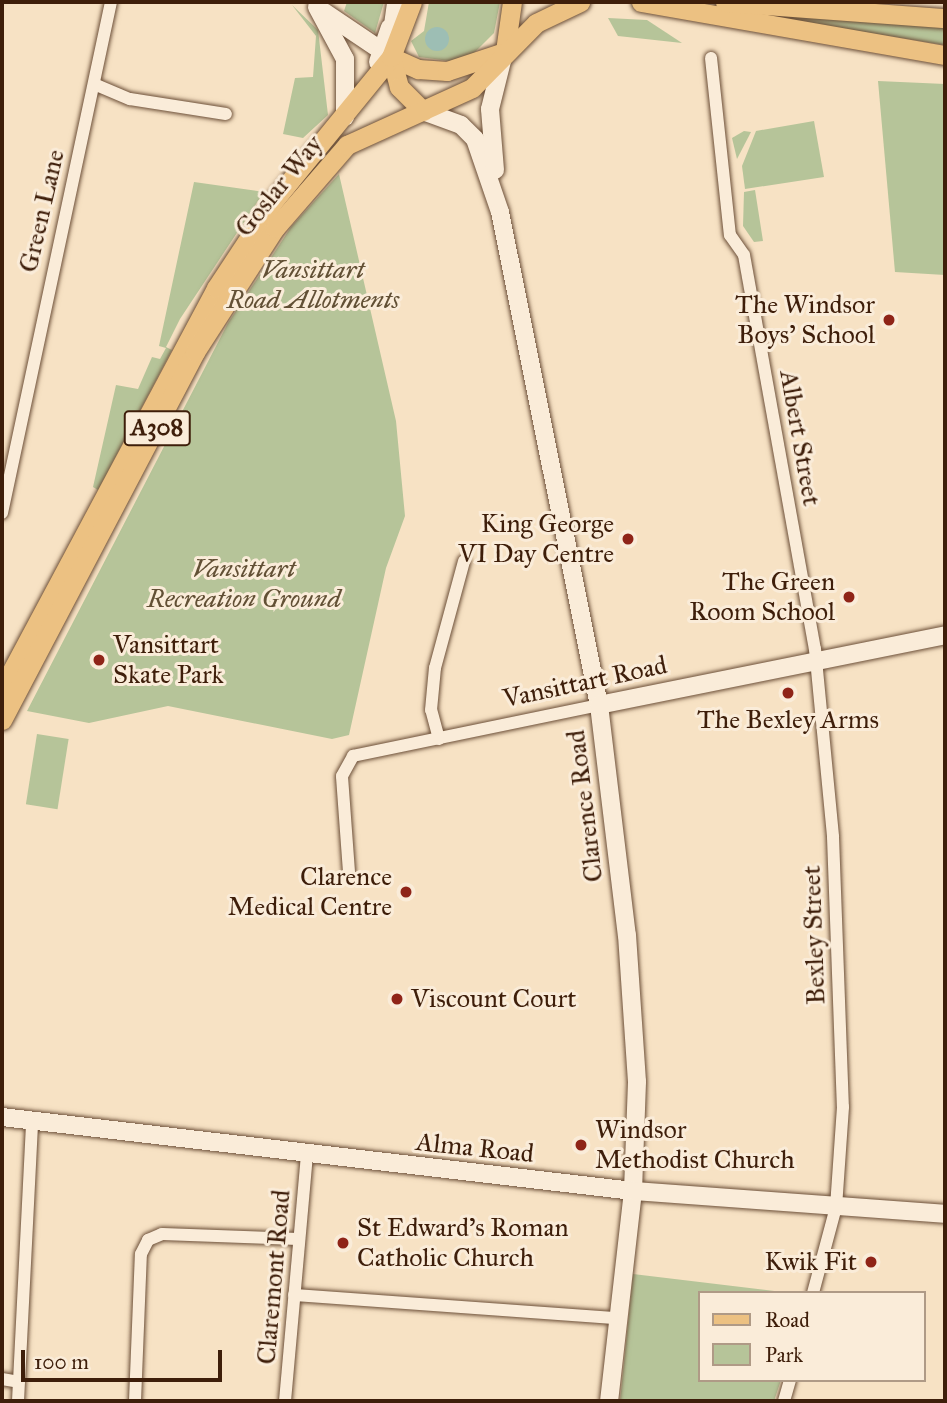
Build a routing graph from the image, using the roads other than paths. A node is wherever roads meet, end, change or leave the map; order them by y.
1 (111, 2) edge
2 (396, 2) edge
3 (412, 2) edge
4 (512, 2) edge
5 (580, 2) edge
6 (641, 2) edge
7 (725, 2) edge
8 (312, 5) edge
9 (945, 18) edge
10 (505, 51) junction
11 (387, 54) junction
12 (945, 55) edge
13 (711, 58) dead end
14 (94, 84) junction
15 (423, 111) junction
16 (226, 114) dead end
17 (345, 117) junction
18 (500, 212) junction
19 (2, 513) edge
20 (464, 561) dead end
21 (945, 635) edge
22 (817, 662) junction
23 (2, 689) edge
24 (600, 705) junction
25 (2, 720) edge
26 (439, 739) junction
27 (349, 872) dead end
28 (2, 1117) edge
29 (32, 1120) junction
30 (307, 1156) junction
31 (633, 1191) junction
32 (836, 1207) junction
33 (945, 1214) edge
34 (299, 1238) junction
35 (814, 1291) edge
36 (294, 1295) junction
37 (618, 1318) junction
38 (2, 1379) edge
39 (19, 1382) junction
40 (789, 1382) edge
41 (18, 1401) edge
42 (135, 1401) edge
43 (285, 1401) edge
44 (610, 1401) edge
45 (784, 1401) edge

1 - 14 street, Green Lane
2 - 11 street
3 - 11 main road, Goslar Way
4 - 10 main road, Clarence Road
5 - 10 main road
6 - 12 main road
7 - 9 main road
8 - 11 street
8 - 17 street
10 - 11 main road
10 - 15 main road, Goslar Way / A308
10 - 18 street, Clarence Road
11 - 15 main road
11 - 17 main road, Goslar Way / A308
13 - 22 street, Albert Street
14 - 16 street
14 - 19 street, Green Lane
15 - 18 street, Clarence Road
15 - 25 main road, Goslar Way / A308
17 - 23 main road, Goslar Way / A308
18 - 24 street, Clarence Road
20 - 26 street
21 - 22 street, Vansittart Road
22 - 24 street, Vansittart Road
22 - 32 street, Bexley Street
24 - 26 street, Vansittart Road
24 - 31 street, Clarence Road
26 - 27 street, Vansittart Road
28 - 29 street, Alma Road
29 - 30 street, Alma Road
29 - 39 street
30 - 31 street, Alma Road
30 - 34 street, Claremont Road
31 - 32 street, Alma Road
31 - 37 street, Clarence Road
32 - 33 street, Alma Road
32 - 35 street, Bexley Street
34 - 36 street, Claremont Road
34 - 42 street
36 - 37 street
36 - 43 street, Claremont Road
37 - 44 street, Clarence Road
38 - 39 street
39 - 41 street
40 - 45 street

